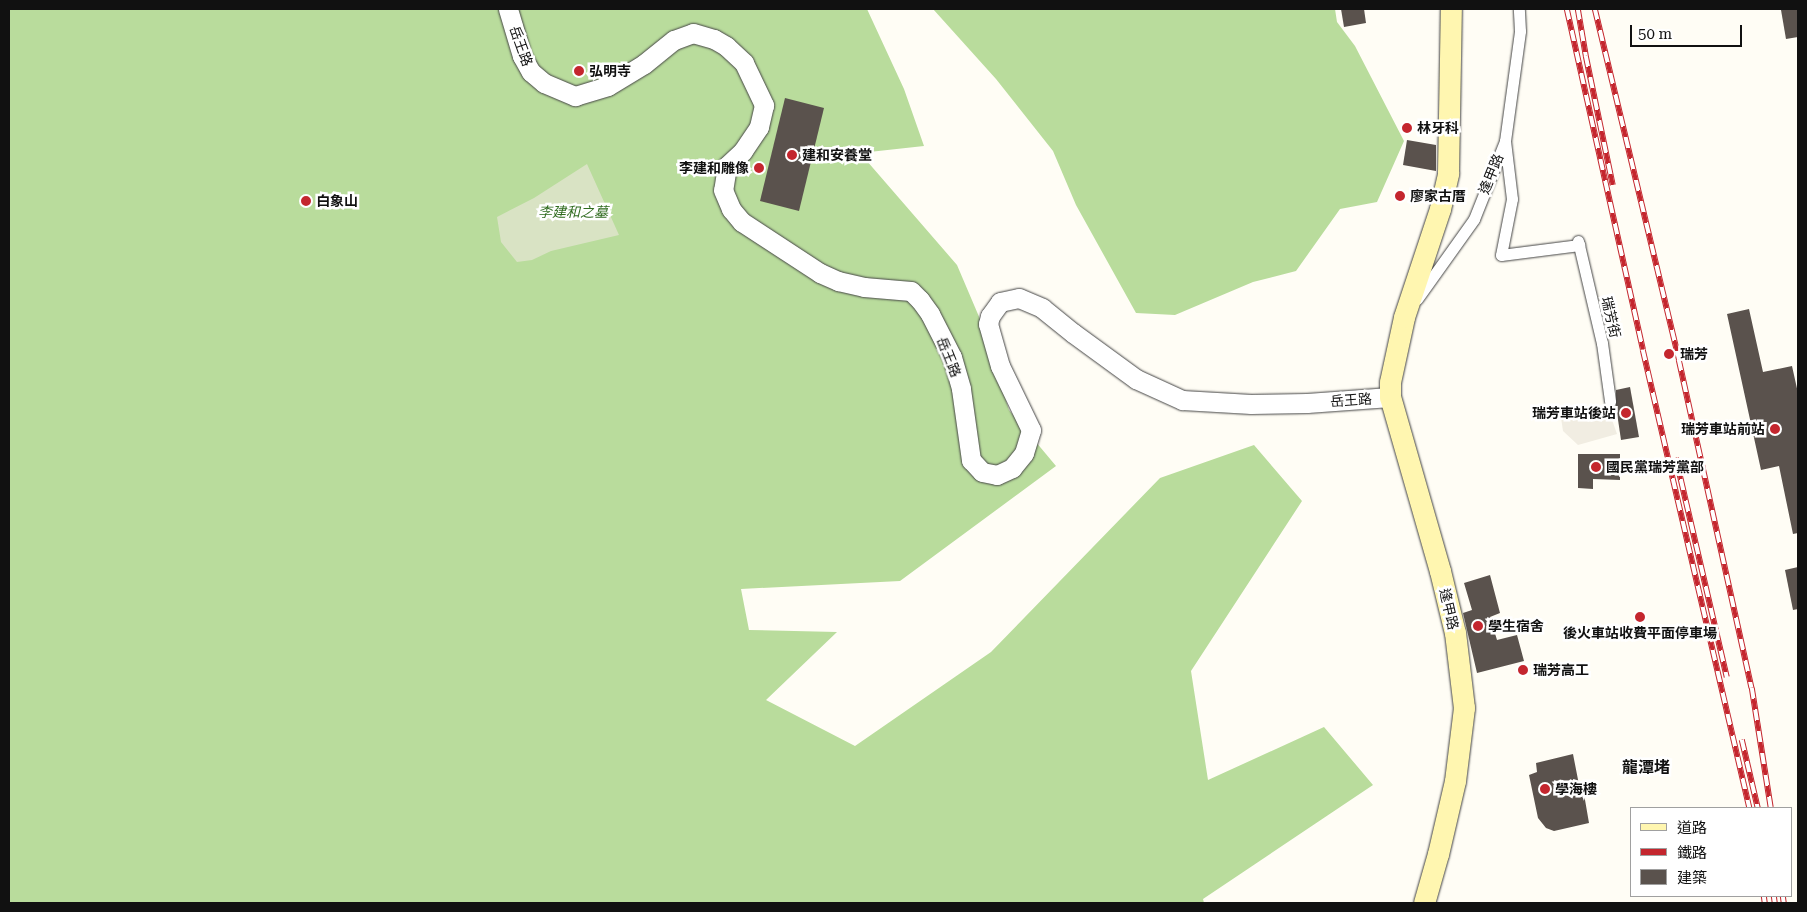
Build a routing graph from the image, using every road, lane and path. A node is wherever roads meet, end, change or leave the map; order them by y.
1 (508, 9) edge
2 (1451, 9) edge
3 (1519, 9) edge
4 (1505, 141) junction
5 (1404, 318) junction
6 (1390, 397) junction
7 (1610, 400) dead end
8 (1424, 903) edge

1 - 6 street, 岳王路
2 - 5 main road, 逢甲路
3 - 4 street, 逢甲路
4 - 5 street, 逢甲路
4 - 7 street, 瑞芳街
5 - 6 main road, 逢甲路
6 - 8 main road, 逢甲路

